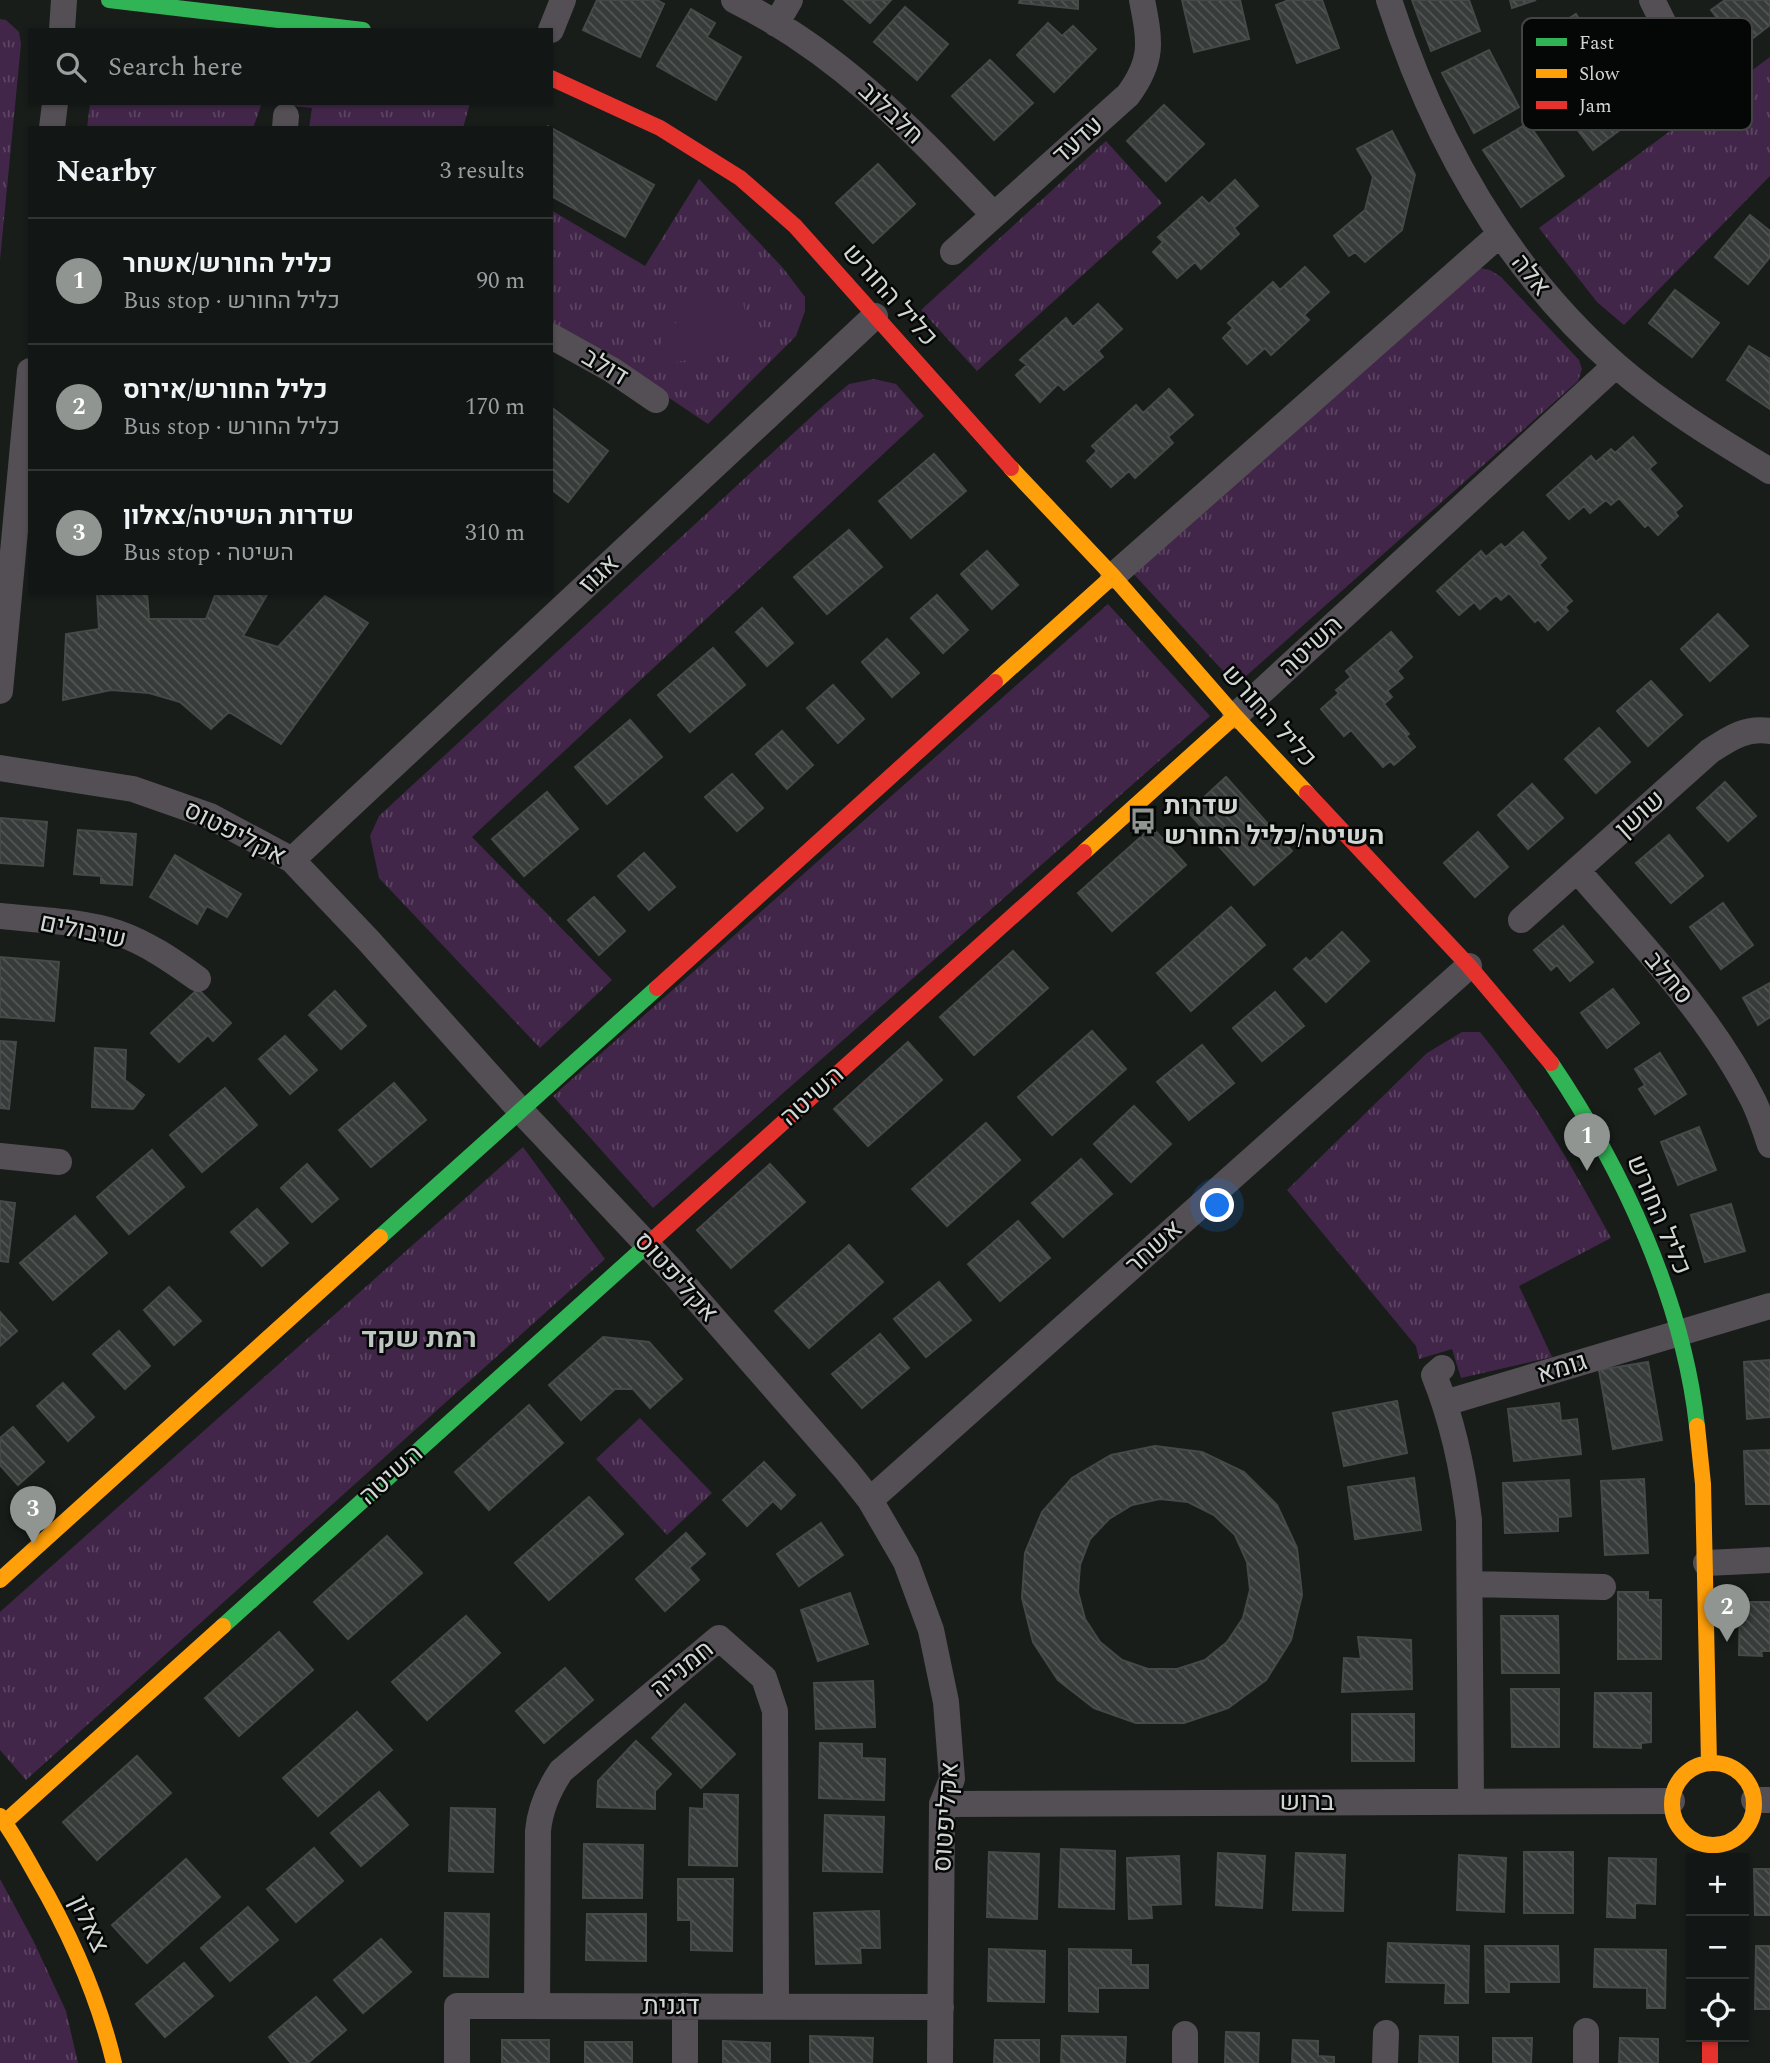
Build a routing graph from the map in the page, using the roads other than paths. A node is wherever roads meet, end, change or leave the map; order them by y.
1 (64, 0) edge
2 (109, 0) edge
3 (563, 0) edge
4 (734, 0) edge
5 (790, 0) edge
6 (1142, 0) edge
7 (1389, 0) edge
8 (1652, 0) edge
9 (308, 11) edge
10 (1661, 18) edge
11 (776, 24) junction
12 (62, 28) edge
13 (357, 28) edge
14 (552, 28) edge
15 (553, 79) edge
16 (55, 105) edge
17 (52, 126) edge
18 (994, 215) junction
19 (1499, 234) junction
20 (953, 252) dead end
21 (875, 316) junction
22 (553, 338) edge
23 (1616, 365) junction
24 (28, 393) edge
25 (656, 400) dead end
26 (1770, 471) edge
27 (1113, 576) junction
28 (0, 691) edge
29 (1234, 716) junction
30 (1770, 731) edge
31 (0, 768) edge
32 (292, 860) junction
33 (1577, 870) junction
34 (0, 916) edge
35 (1521, 920) dead end
36 (1469, 966) junction
37 (198, 979) dead end
38 (1760, 1090) edge
39 (520, 1110) junction
40 (1770, 1145) edge
41 (0, 1156) edge
42 (59, 1162) dead end
43 (647, 1244) junction
44 (1770, 1306) edge
45 (1680, 1332) junction
46 (1442, 1368) dead end
47 (1445, 1404) junction
48 (870, 1500) junction
49 (1770, 1560) edge
50 (1706, 1563) junction
51 (0, 1580) edge
52 (1470, 1584) junction
53 (1603, 1587) dead end
54 (1709, 1763) junction
55 (1762, 1800) edge
56 (1672, 1801) junction
57 (1471, 1802) junction
58 (942, 1804) junction
59 (2, 1819) edge
60 (1710, 1852) edge
61 (537, 2006) junction
62 (685, 2006) junction
63 (776, 2006) junction
64 (941, 2007) junction
65 (1586, 2031) dead end
66 (1385, 2033) dead end
67 (1185, 2034) dead end
68 (1710, 2042) edge
69 (114, 2063) edge
70 (457, 2063) edge
71 (685, 2063) edge
72 (940, 2063) edge
73 (1185, 2063) edge
74 (1385, 2063) edge
75 (1586, 2063) edge
76 (1710, 2063) edge

1 - 12 street
2 - 9 street
3 - 14 street
4 - 11 street, חלבלוב
5 - 11 street
6 - 18 street, עדעד
7 - 19 street, אלה
8 - 10 street
9 - 13 street
11 - 18 street, חלבלוב
15 - 21 street, כליל החורש
16 - 17 street
18 - 20 street, עדעד
19 - 23 street, אלה
19 - 27 street
21 - 27 street, כליל החורש
21 - 32 street, אגוז
22 - 25 street, דולב
23 - 26 street, אלה
23 - 29 street, השיטה
24 - 28 street
27 - 29 street, כליל החורש
27 - 39 street
29 - 36 street, כליל החורש
29 - 43 street, השיטה
30 - 33 street, שושן
31 - 32 street, אקליפטוס
32 - 39 street, אקליפטוס
33 - 35 street, שושן
33 - 38 street, סחלב
34 - 37 street, שיבולים
36 - 45 street, כליל החורש
36 - 48 street, אשחר
38 - 40 street, סחלב
39 - 43 street, אקליפטוס
39 - 51 street
41 - 42 street
43 - 48 street, אקליפטוס
43 - 59 street, השיטה
44 - 45 street, גומא
45 - 47 street, גומא
45 - 50 street, כליל החורש
46 - 47 street
47 - 52 street
48 - 58 street, אקליפטוס
49 - 50 street
50 - 54 street, כליל החורש
52 - 53 street
52 - 57 street
54 - 55 street
54 - 56 street
55 - 60 street
56 - 57 street, ברוש
56 - 60 street
57 - 58 street, ברוש
58 - 64 street, אקליפטוס
59 - 69 street, צאלון
61 - 62 street, דגנית
61 - 63 street, חמנייה
61 - 70 street, דגנית
62 - 63 street, דגנית
62 - 71 street
63 - 64 street, דגנית
64 - 72 street, אקליפטוס
65 - 75 street
66 - 74 street
67 - 73 street
68 - 76 street

